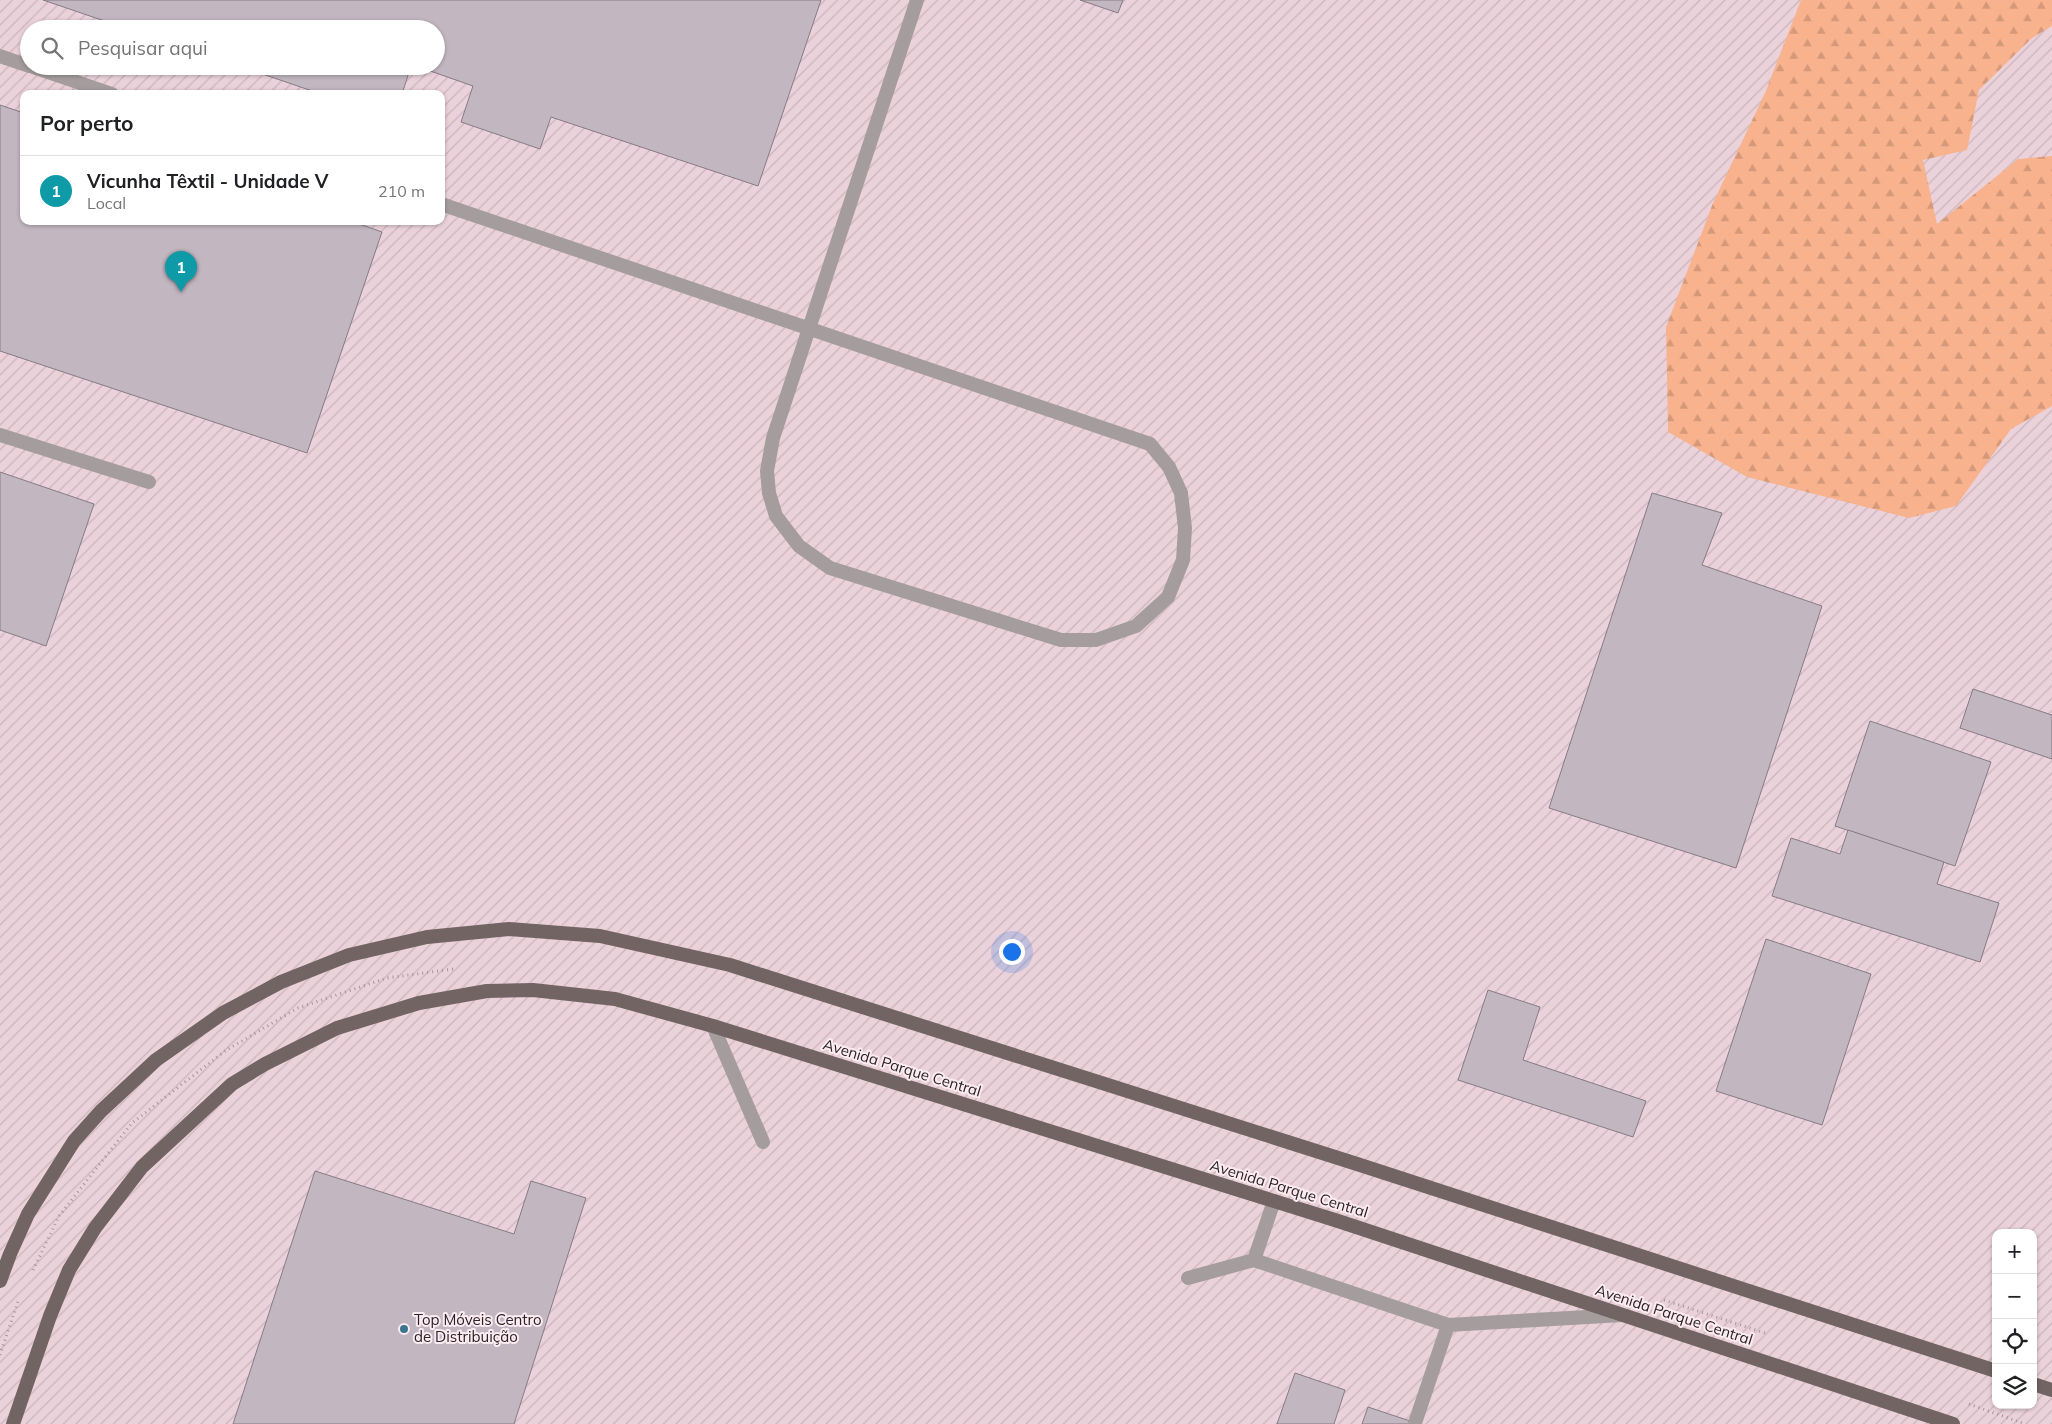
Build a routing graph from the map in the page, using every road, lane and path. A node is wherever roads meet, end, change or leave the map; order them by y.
1 (917, 0) edge
2 (0, 56) edge
3 (20, 63) edge
4 (56, 75) edge
5 (100, 90) edge
6 (445, 205) edge
7 (810, 327) junction
8 (0, 435) edge
9 (149, 482) dead end
10 (462, 968) dead end
11 (712, 1026) junction
12 (763, 1142) dead end
13 (1274, 1201) junction
14 (1254, 1260) junction
15 (31, 1274) dead end
16 (1188, 1278) dead end
17 (0, 1281) edge
18 (22, 1291) dead end
19 (1657, 1298) dead end
20 (1622, 1315) junction
21 (1448, 1324) junction
22 (1770, 1335) dead end
23 (0, 1355) edge
24 (1992, 1370) edge
25 (2037, 1385) edge
26 (2052, 1390) edge
27 (1968, 1404) dead end
28 (1414, 1423) dead end
29 (13, 1424) edge
30 (1953, 1424) edge
31 (2025, 1424) edge

1 - 7 lane
2 - 3 lane
4 - 5 lane
6 - 7 lane
7 - 7 lane
8 - 9 lane
10 - 15 path
11 - 12 lane
11 - 13 main road, Avenida Parque Central
11 - 29 main road, Avenida Parque Central
13 - 14 lane
13 - 20 main road, Avenida Parque Central
14 - 16 lane
14 - 21 lane
17 - 24 main road
18 - 23 path
19 - 22 path
20 - 21 lane
20 - 30 main road, Avenida Parque Central
21 - 28 lane
25 - 26 main road
27 - 31 path

